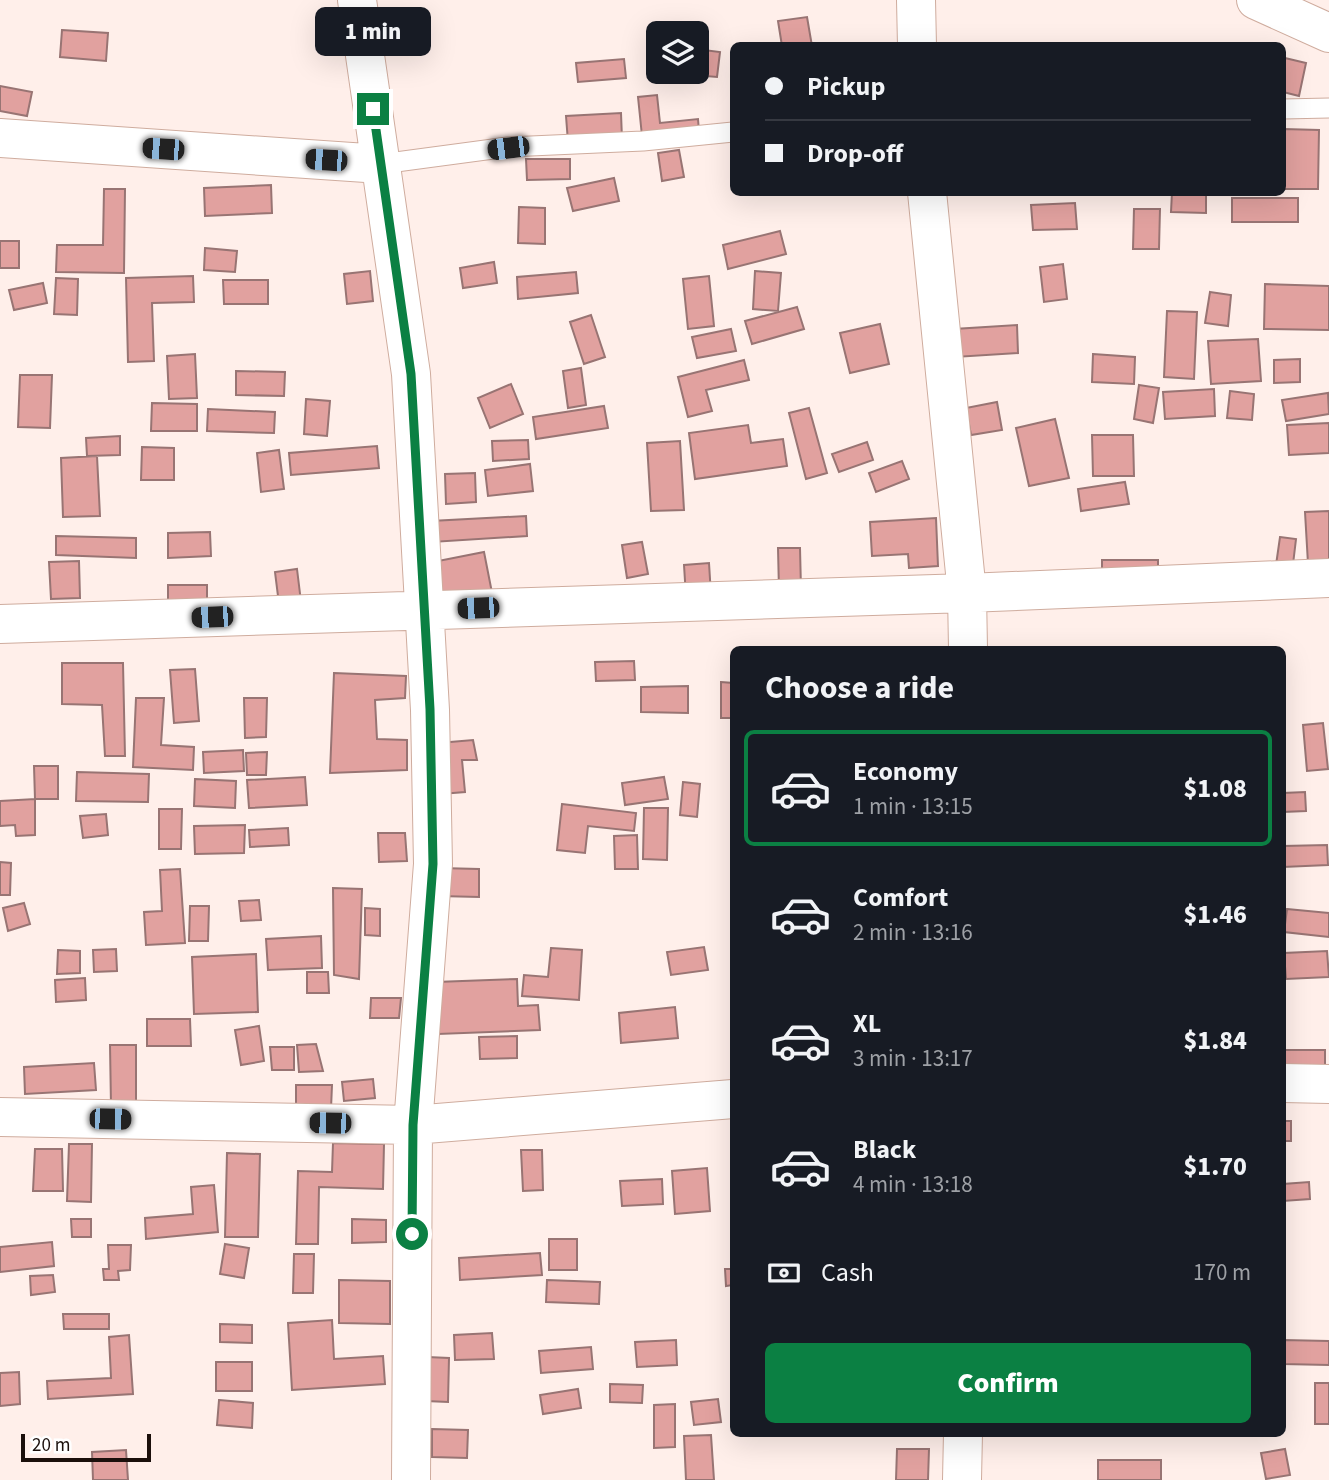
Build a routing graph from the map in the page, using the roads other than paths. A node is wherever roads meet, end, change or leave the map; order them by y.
1 (357, 0) edge
2 (916, 0) edge
3 (1256, 0) edge
4 (1329, 33) edge
5 (917, 42) edge
6 (1329, 108) edge
7 (1286, 109) edge
8 (730, 132) edge
9 (0, 138) edge
10 (381, 164) junction
11 (927, 196) edge
12 (1329, 578) edge
13 (967, 593) junction
14 (424, 610) junction
15 (0, 624) edge
16 (968, 646) edge
17 (1286, 1083) edge
18 (1329, 1083) edge
19 (730, 1099) edge
20 (0, 1117) edge
21 (413, 1125) junction
22 (963, 1437) edge
23 (411, 1480) edge
24 (962, 1480) edge

1 - 10 street
2 - 5 street
3 - 4 street
6 - 7 lane
8 - 10 lane
9 - 10 street
10 - 14 street
11 - 13 street
12 - 13 street
13 - 14 street
13 - 16 street
14 - 15 street
14 - 21 street
17 - 18 street
19 - 21 street
20 - 21 street
21 - 23 street
22 - 24 street

